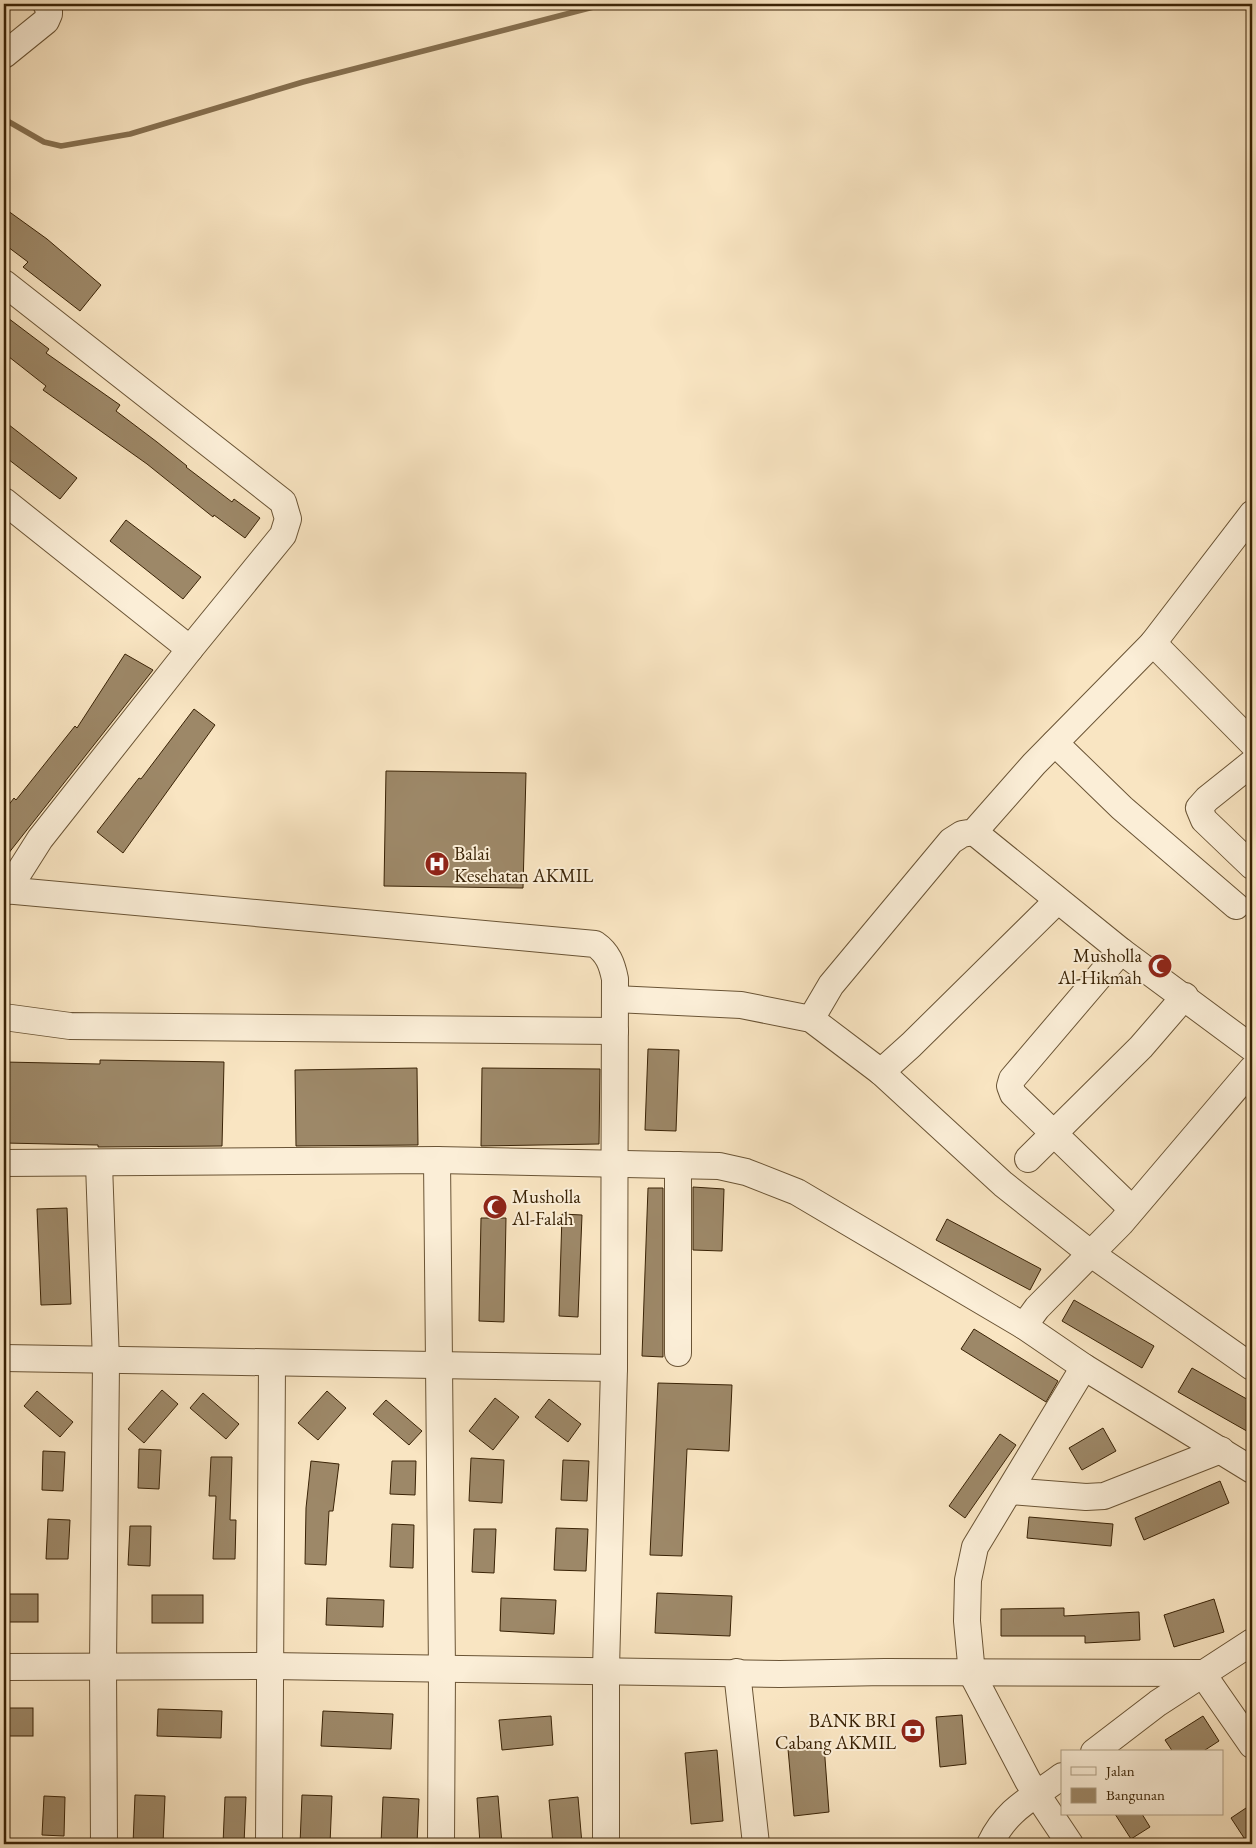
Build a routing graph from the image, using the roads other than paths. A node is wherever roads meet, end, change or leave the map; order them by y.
1 (46, 4) edge
2 (4, 55) edge
3 (4, 282) edge
4 (4, 501) edge
5 (1252, 514) edge
6 (1153, 642) junction
7 (190, 649) junction
8 (1055, 743) junction
9 (1252, 743) edge
10 (1252, 763) edge
11 (974, 832) junction
12 (1252, 866) edge
13 (5, 890) edge
14 (1057, 900) junction
15 (1236, 906) dead end
16 (1121, 951) junction
17 (614, 981) junction
18 (1185, 996) junction
19 (820, 1003) junction
20 (4, 1017) edge
21 (615, 1031) junction
22 (1252, 1048) edge
23 (1252, 1069) edge
24 (881, 1072) junction
25 (1054, 1132) junction
26 (1028, 1159) dead end
27 (437, 1160) junction
28 (4, 1163) edge
29 (99, 1164) junction
30 (615, 1164) junction
31 (678, 1165) junction
32 (1126, 1216) junction
33 (1095, 1249) junction
34 (1024, 1326) junction
35 (678, 1354) dead end
36 (4, 1358) edge
37 (106, 1362) junction
38 (272, 1363) junction
39 (440, 1365) junction
40 (1084, 1367) junction
41 (1252, 1367) edge
42 (614, 1368) junction
43 (1221, 1450) junction
44 (1252, 1470) edge
45 (1010, 1491) junction
46 (1252, 1642) edge
47 (103, 1665) junction
48 (271, 1666) junction
49 (4, 1667) edge
50 (606, 1669) junction
51 (442, 1670) junction
52 (737, 1672) junction
53 (1202, 1673) junction
54 (972, 1674) junction
55 (1252, 1745) edge
56 (1097, 1750) edge
57 (1061, 1777) edge
58 (1036, 1793) junction
59 (104, 1844) edge
60 (269, 1844) edge
61 (441, 1844) edge
62 (606, 1844) edge
63 (756, 1844) edge
64 (990, 1844) edge
65 (1070, 1844) edge

1 - 2 street
3 - 7 street
4 - 7 street
5 - 6 street
6 - 8 street
6 - 9 street
7 - 13 street
8 - 11 street
8 - 15 street
10 - 12 street
11 - 14 street
11 - 19 street
13 - 17 street
14 - 16 street
14 - 24 street
16 - 18 street
16 - 25 street
17 - 19 street
17 - 21 street
18 - 22 street
18 - 25 street
19 - 24 street
20 - 21 street
21 - 30 street
23 - 32 street
24 - 33 street
25 - 26 street
25 - 32 street
27 - 29 street
27 - 30 street
27 - 39 street
28 - 29 street
29 - 37 street
30 - 31 street
30 - 42 street
31 - 34 street
31 - 35 street
32 - 33 street
33 - 34 street
33 - 41 street
34 - 40 street
36 - 37 street
37 - 38 street
37 - 47 street
38 - 39 street
38 - 48 street
39 - 42 street
39 - 51 street
40 - 43 street
40 - 45 street
42 - 50 street
43 - 44 street
43 - 45 street
45 - 54 street
46 - 53 street
47 - 48 street
47 - 49 street
47 - 59 street
48 - 51 street
48 - 60 street
50 - 51 street
50 - 52 street
50 - 62 street
51 - 61 street
52 - 54 street
52 - 63 street
53 - 54 street
53 - 55 street
53 - 56 street
54 - 58 street
57 - 58 street
58 - 64 street
58 - 65 street

